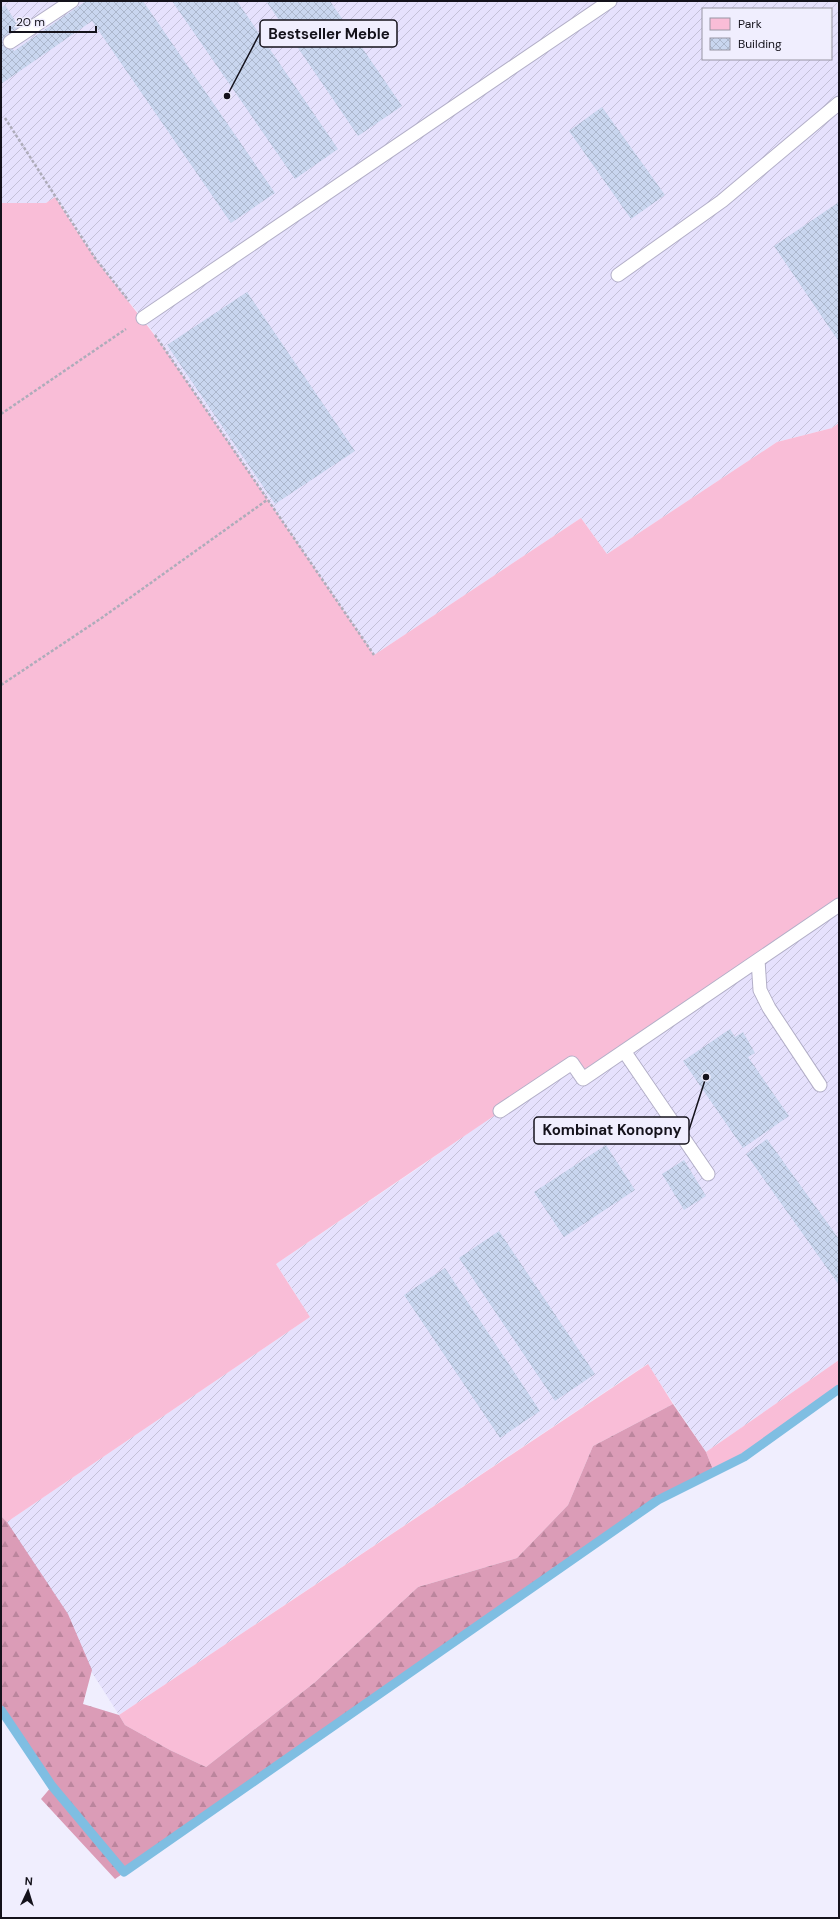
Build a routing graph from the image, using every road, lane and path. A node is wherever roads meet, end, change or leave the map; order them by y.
1 (72, 1) edge
2 (610, 1) edge
3 (10, 42) dead end
4 (839, 103) edge
5 (5, 118) dead end
6 (618, 275) dead end
7 (143, 318) junction
8 (1, 414) edge
9 (267, 500) junction
10 (374, 655) dead end
11 (1, 685) edge
12 (839, 905) edge
13 (758, 960) junction
14 (624, 1051) junction
15 (820, 1085) dead end
16 (500, 1111) dead end
17 (708, 1174) dead end

1 - 3 lane
2 - 7 lane
4 - 6 lane
5 - 7 path
7 - 8 path
7 - 9 path
9 - 10 path
9 - 11 path
12 - 13 lane
13 - 14 lane
13 - 15 lane
14 - 16 lane
14 - 17 lane

